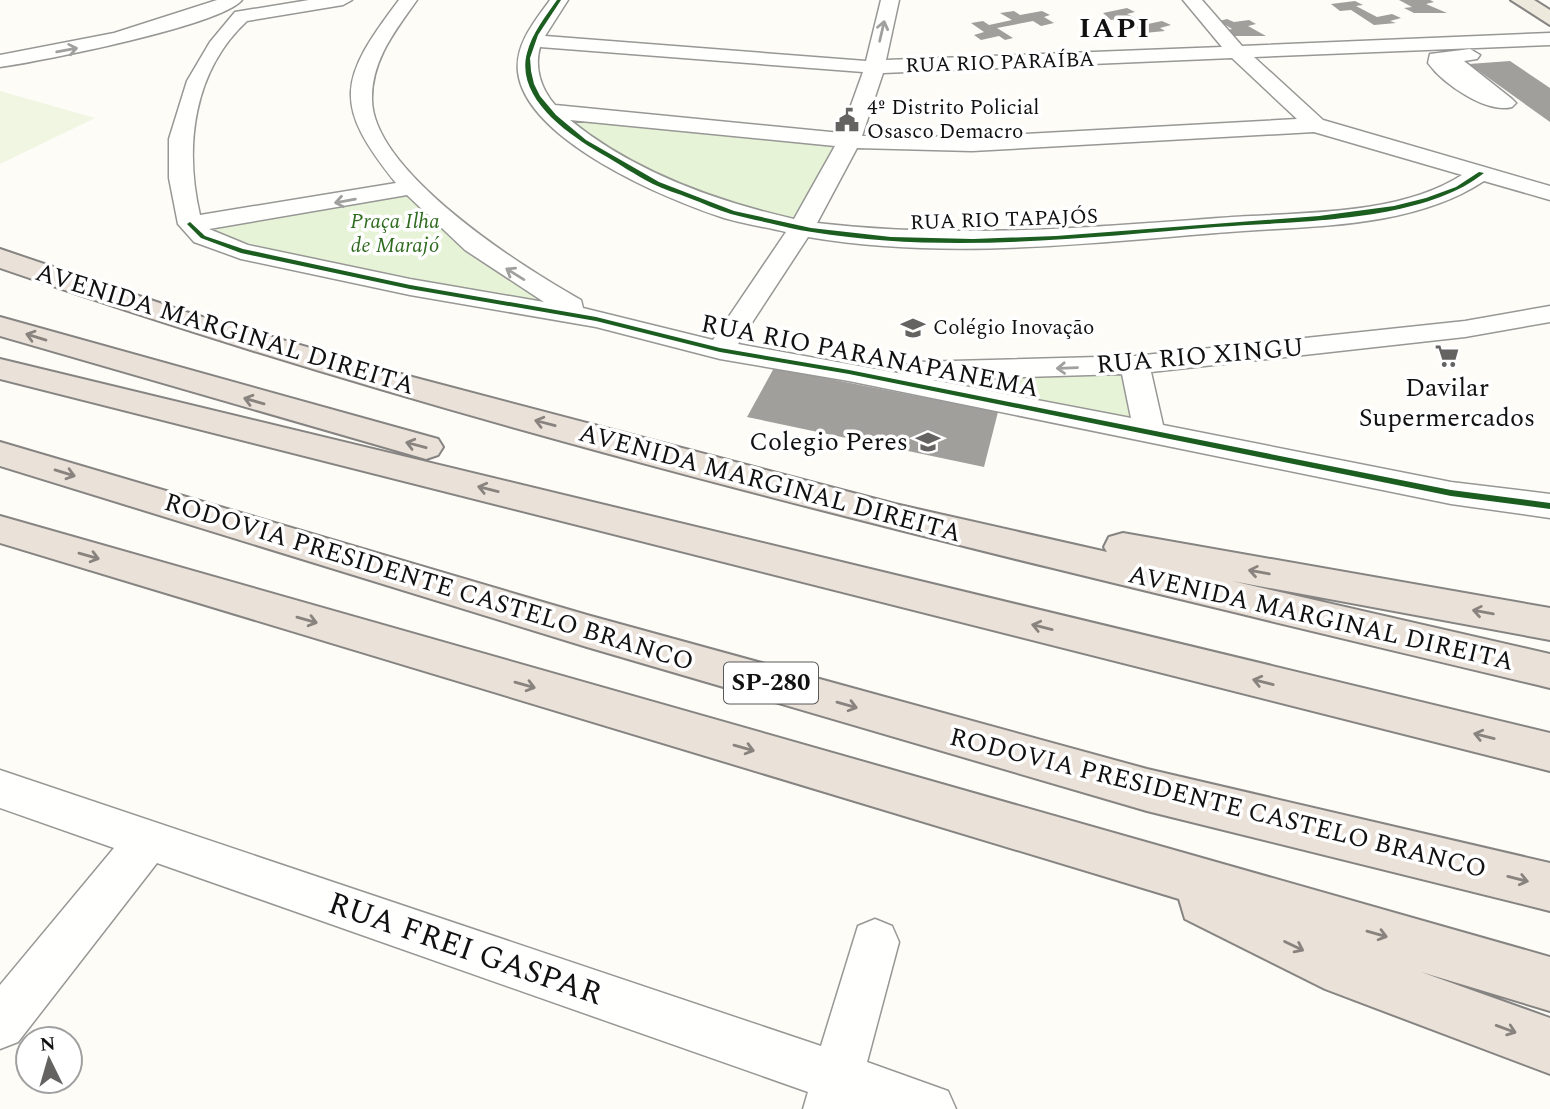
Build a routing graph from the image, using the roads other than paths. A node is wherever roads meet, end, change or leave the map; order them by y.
1 (343, 0) edge
2 (408, 0) edge
3 (559, 0) edge
4 (874, 0) edge
5 (890, 0) edge
6 (1192, 0) edge
7 (1521, 0) edge
8 (237, 8) edge
9 (1550, 19) edge
10 (1550, 39) edge
11 (534, 41) junction
12 (1550, 51) edge
13 (1239, 54) junction
14 (1445, 56) dead end
15 (0, 61) edge
16 (873, 68) junction
17 (547, 111) junction
18 (1315, 125) junction
19 (848, 142) junction
20 (1481, 173) junction
21 (411, 187) junction
22 (1550, 193) edge
23 (190, 224) junction
24 (802, 227) junction
25 (0, 258) edge
26 (1550, 314) edge
27 (596, 319) junction
28 (0, 326) edge
29 (720, 350) junction
30 (1135, 365) junction
31 (0, 369) edge
32 (849, 372) junction
33 (1149, 433) junction
34 (0, 454) edge
35 (1543, 503) edge
36 (895, 517) junction
37 (0, 529) edge
38 (855, 579) junction
39 (1550, 624) edge
40 (1550, 671) edge
41 (1550, 752) edge
42 (0, 789) edge
43 (148, 841) junction
44 (1100, 853) junction
45 (1550, 887) edge
46 (875, 942) dead end
47 (1550, 984) edge
48 (0, 1024) edge
49 (1550, 1046) edge
50 (833, 1092) edge
51 (930, 1109) edge

1 - 8 street
2 - 21 street
3 - 11 street, RUA RIO TAPAJÓS
4 - 5 street
16 -> 5 street
6 - 13 street
7 - 9 main road
15 -> 8 street
8 - 23 street
10 - 13 street, RUA RIO PARAÍBA
11 - 16 street, RUA RIO PARAÍBA
11 - 17 street, RUA RIO TAPAJÓS
12 - 14 street
13 - 16 street, RUA RIO PARAÍBA
13 - 18 street
16 - 19 street
17 - 19 street
17 - 24 street, RUA RIO TAPAJÓS
18 - 19 street
18 - 20 street
19 - 24 street
20 - 22 street
20 - 24 street, RUA RIO TAPAJÓS
21 -> 23 street
27 -> 21 street
23 - 27 street, RUA RIO PARANAPANEMA
24 - 29 street
36 -> 25 highway, AVENIDA MARGINAL DIREITA
26 - 30 street, RUA RIO XINGU
27 - 29 street, RUA RIO PARANAPANEMA
38 -> 28 highway
29 - 32 street, RUA RIO PARANAPANEMA
30 -> 32 street, RUA RIO XINGU
30 - 33 street
38 -> 31 highway
32 - 33 street, RUA RIO PARANAPANEMA
33 - 35 street, RUA RIO PARANAPANEMA
34 -> 45 highway, RODOVIA PRESIDENTE CASTELO BRANCO / SP-280
39 -> 36 highway
36 - 40 highway, AVENIDA MARGINAL DIREITA
37 -> 44 highway
41 -> 38 highway
42 - 43 street, RUA FREI GASPAR
43 - 48 street
43 - 50 street, RUA FREI GASPAR
44 -> 47 highway
44 -> 49 highway
46 - 50 street
50 - 51 street, RUA FREI GASPAR

